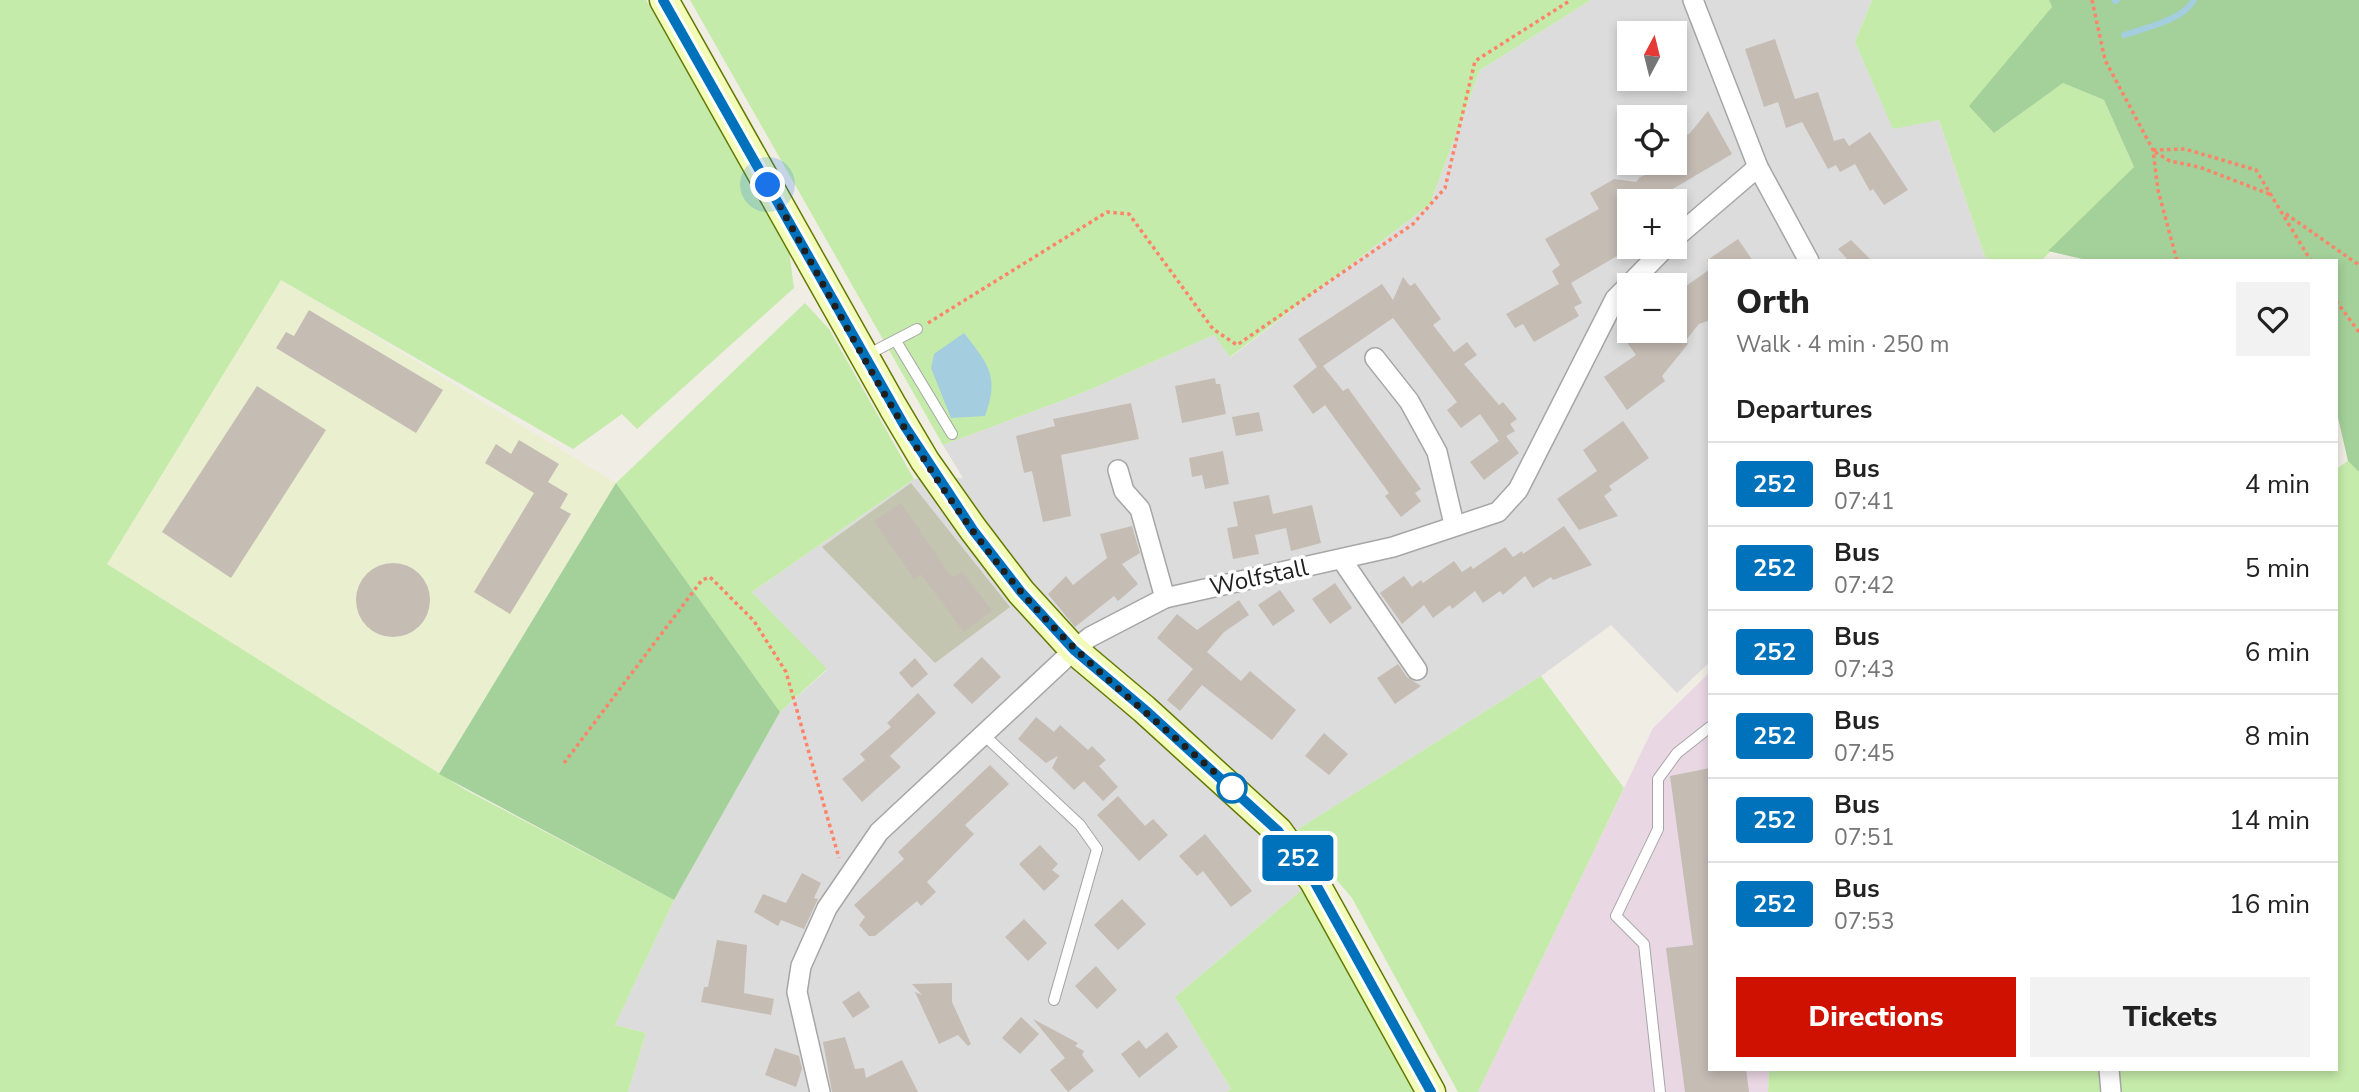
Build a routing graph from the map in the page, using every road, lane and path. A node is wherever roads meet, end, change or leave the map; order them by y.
1 (664, 0) edge
2 (1571, 0) edge
3 (1693, 0) edge
4 (2092, 0) edge
5 (2153, 150) junction
6 (1758, 167) junction
7 (2273, 195) junction
8 (2284, 213) junction
9 (1687, 228) edge
10 (1654, 259) edge
11 (1808, 259) edge
12 (2176, 259) edge
13 (2310, 259) edge
14 (2359, 265) edge
15 (2338, 304) edge
16 (917, 329) joint
17 (2359, 332) edge
18 (896, 341) junction
19 (865, 356) junction
20 (1375, 358) dead end
21 (952, 434) dead end
22 (1118, 470) dead end
23 (1454, 524) junction
24 (1342, 559) junction
25 (1165, 598) junction
26 (1074, 650) junction
27 (1417, 670) dead end
28 (1708, 729) edge
29 (985, 736) junction
30 (564, 764) dead end
31 (851, 874) junction
32 (1054, 1000) dead end
33 (2109, 1071) edge
34 (820, 1092) edge
35 (1431, 1092) edge
36 (1660, 1092) edge
37 (2111, 1092) edge

1 - 19 main road
2 - 16 path
3 - 6 street
4 - 5 path
5 - 7 path
5 - 7 path
5 - 12 path
6 - 9 street
6 - 11 street
7 - 8 path
8 - 13 path
8 - 14 path
10 - 23 street, Wolfstall
15 - 17 path
16 - 18 lane
18 - 19 lane
18 - 21 lane
19 - 26 main road
20 - 23 street
22 - 25 street
23 - 24 street, Wolfstall
24 - 25 street, Wolfstall
24 - 27 street
25 - 26 street, Wolfstall
26 - 29 street, Wolfstall
26 - 35 main road
28 - 36 lane
29 - 31 street, Wolfstall
29 - 32 lane
30 - 31 path
31 - 34 street, Wolfstall
33 - 37 street

